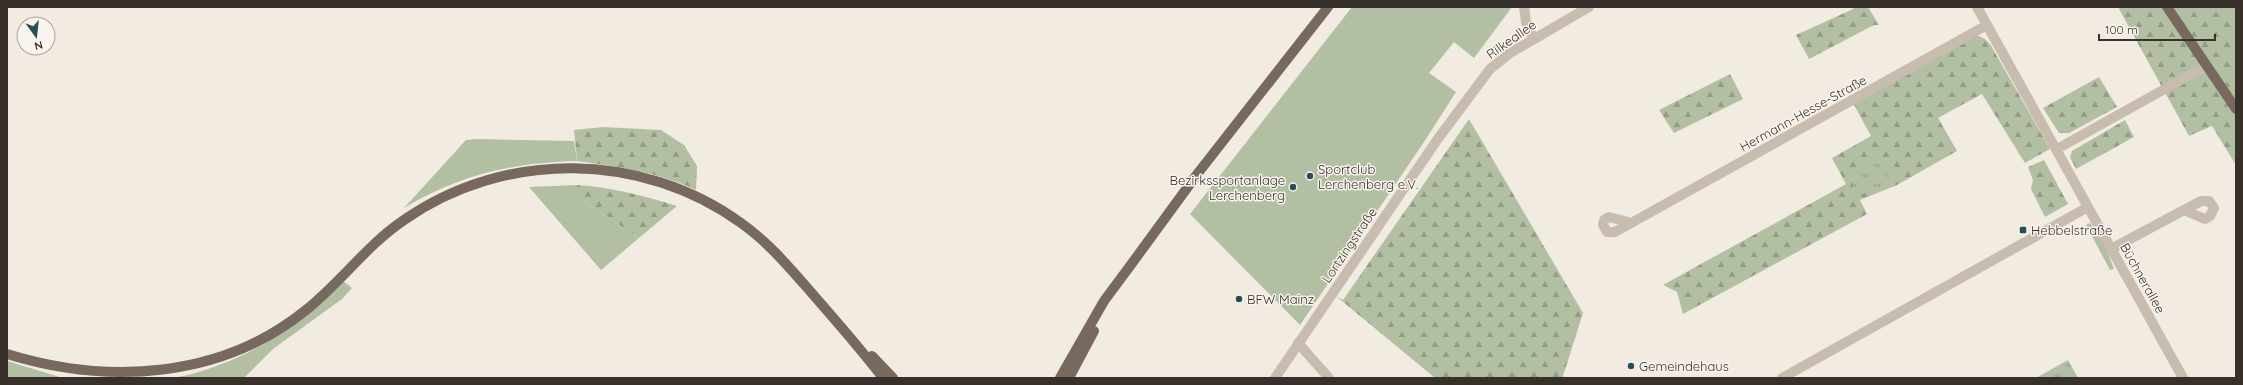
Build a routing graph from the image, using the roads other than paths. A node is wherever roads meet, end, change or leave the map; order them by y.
1 (1328, 7) edge
2 (1524, 7) edge
3 (1589, 7) edge
4 (1977, 7) edge
5 (2167, 7) edge
6 (1987, 25) junction
7 (1534, 38) junction
8 (2206, 66) junction
9 (1475, 89) joint
10 (2236, 109) edge
11 (2057, 149) junction
12 (2088, 207) junction
13 (2186, 211) dead end
14 (1632, 223) dead end
15 (2111, 249) junction
16 (1130, 266) junction
17 (842, 327) junction
18 (1298, 343) junction
19 (7, 354) edge
20 (882, 378) edge
21 (893, 378) edge
22 (1060, 378) edge
23 (1069, 378) edge
24 (1275, 378) edge
25 (1329, 378) edge
26 (1782, 378) edge
27 (2183, 378) edge

1 - 16 main road
2 - 7 street
3 - 7 street, Rilkeallee
4 - 6 street, Büchnerallee
5 - 8 main road
6 - 11 street, Büchnerallee
6 - 14 street, Hermann-Hesse-Straße
7 - 9 street, Rilkeallee
8 - 10 main road
8 - 11 street
9 - 18 street, Lortzingstraße
11 - 12 street, Büchnerallee
12 - 15 street, Büchnerallee
12 - 26 street
13 - 15 street
15 - 27 street, Büchnerallee
16 - 22 main road
16 - 23 main road
17 - 19 main road
17 - 20 main road
17 - 21 main road
18 - 24 street, Lortzingstraße
18 - 25 street

